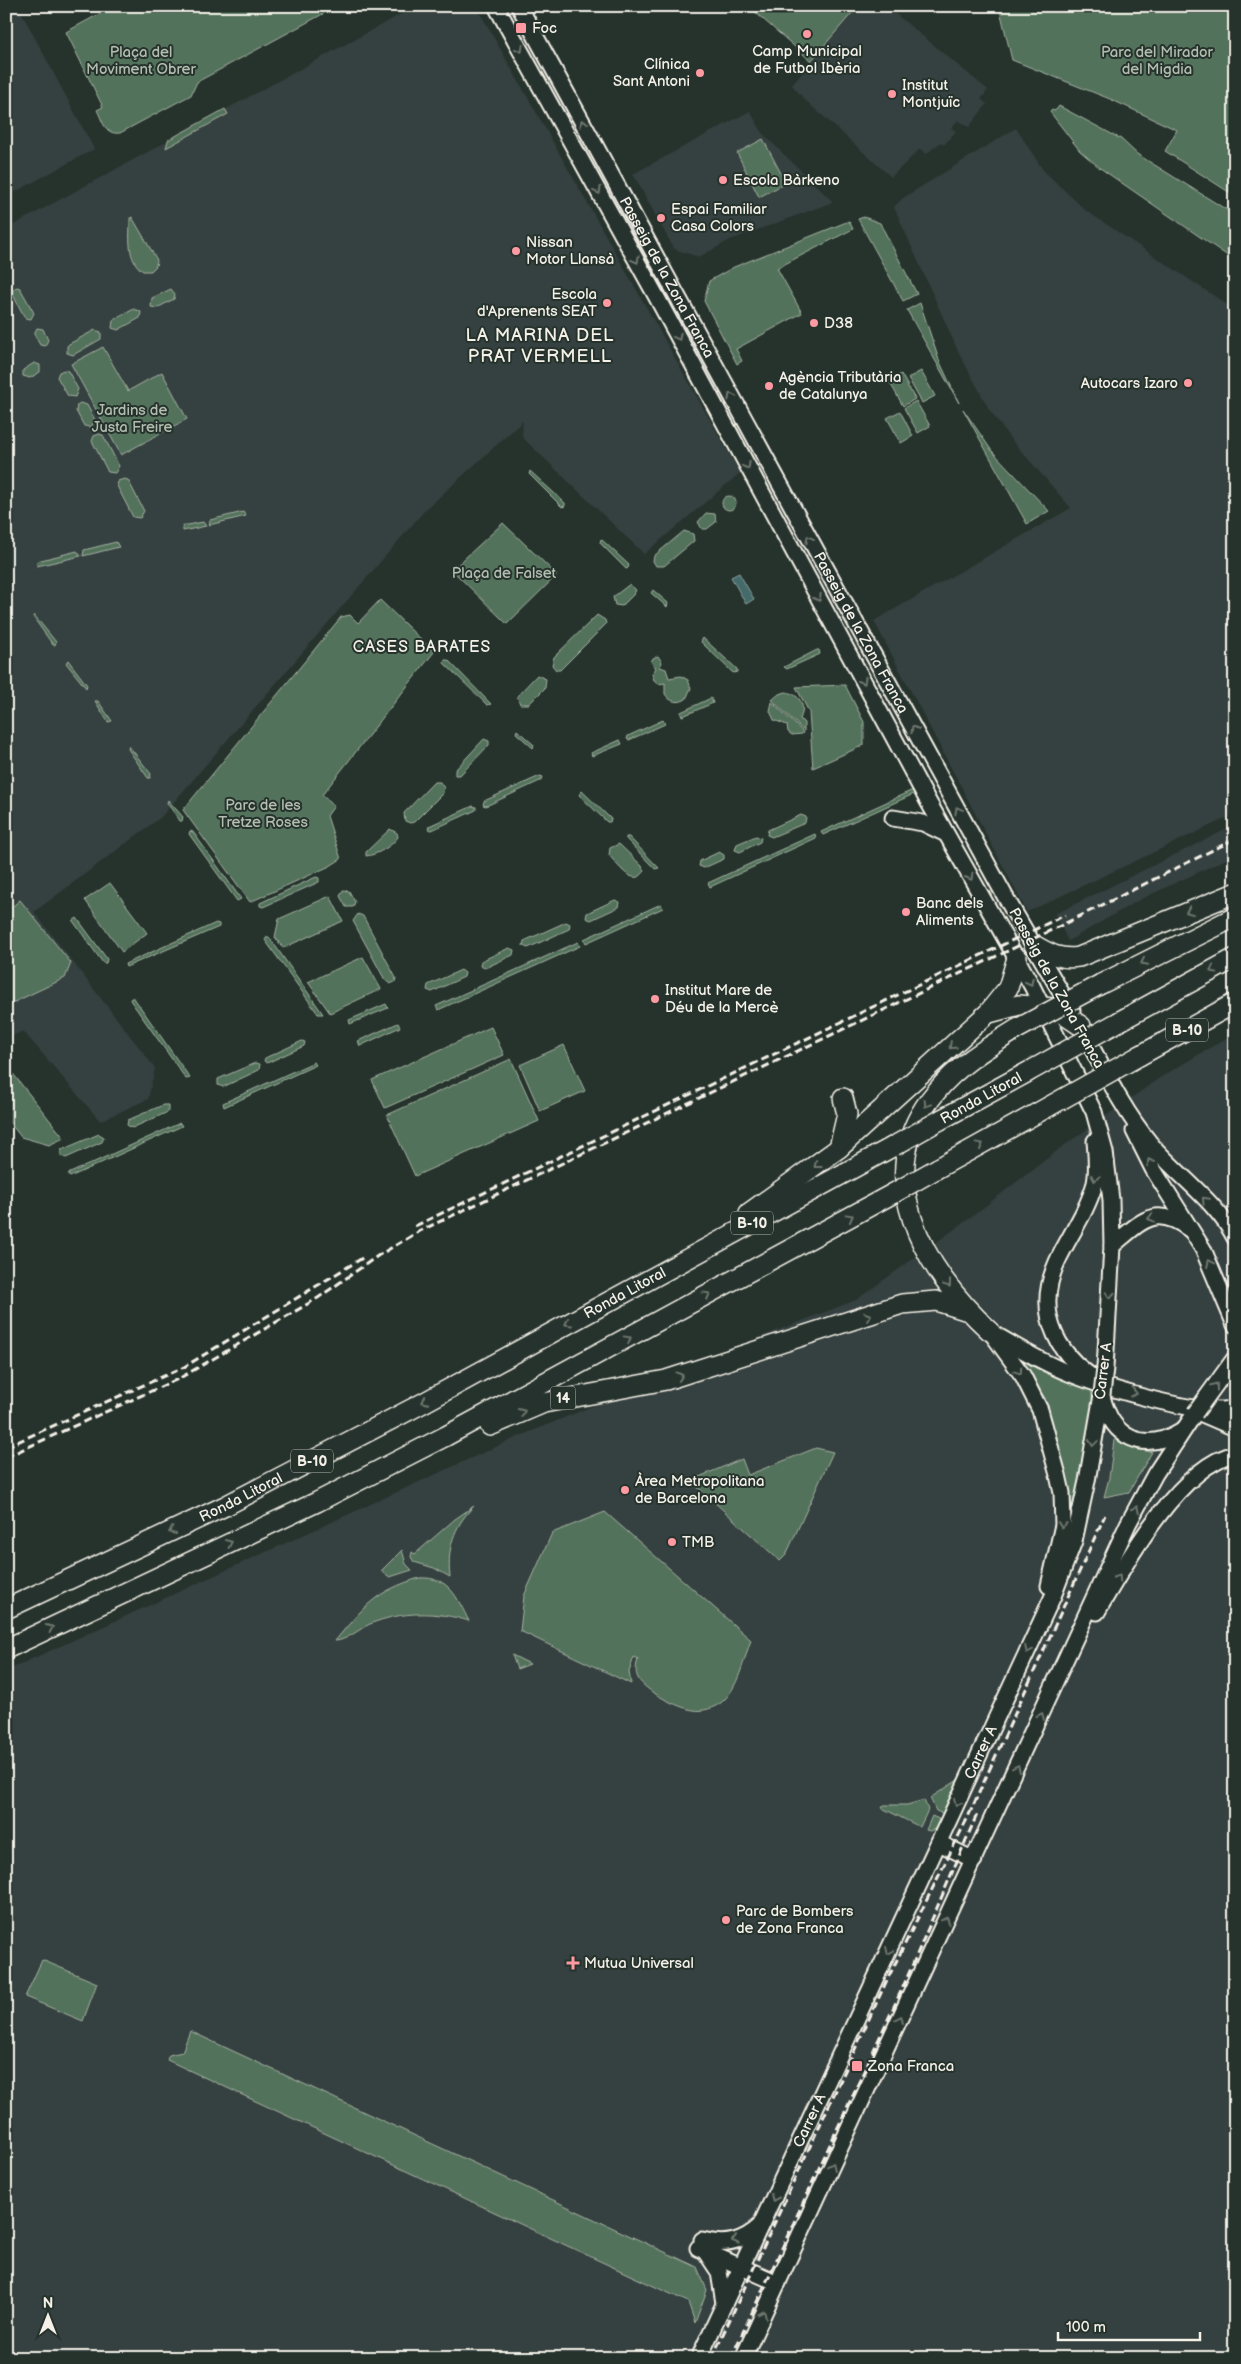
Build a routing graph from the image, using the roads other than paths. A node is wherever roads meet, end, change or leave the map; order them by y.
1 (496, 6) edge
2 (519, 6) edge
3 (670, 284) junction
4 (655, 294) junction
5 (893, 818) dead end
6 (946, 834) junction
7 (1235, 893) edge
8 (1235, 917) edge
9 (1034, 945) junction
10 (1017, 958) junction
11 (1235, 958) edge
12 (1235, 1003) edge
13 (1042, 1007) junction
14 (988, 1013) junction
15 (1081, 1026) junction
16 (843, 1098) dead end
17 (1122, 1105) junction
18 (1094, 1112) junction
19 (838, 1148) junction
20 (1194, 1233) junction
21 (1235, 1238) edge
22 (1112, 1246) junction
23 (610, 1299) junction
24 (968, 1311) junction
25 (1235, 1325) edge
26 (990, 1331) junction
27 (1235, 1358) edge
28 (1104, 1391) junction
29 (1178, 1404) junction
30 (1235, 1408) edge
31 (1235, 1428) edge
32 (1183, 1429) junction
33 (1235, 1454) edge
34 (317, 1502) junction
35 (6, 1609) edge
36 (1039, 1629) junction
37 (6, 1649) edge
38 (1050, 1696) junction
39 (938, 1843) junction
40 (974, 1860) junction
41 (763, 2223) junction
42 (702, 2246) junction
43 (742, 2268) junction
44 (778, 2283) junction
45 (724, 2305) junction
46 (700, 2358) edge
47 (743, 2358) edge

1 -> 4 main road, Passeig de la Zona Franca
3 -> 2 main road, Passeig de la Zona Franca
3 - 4 main road
9 -> 3 main road, Passeig de la Zona Franca
4 -> 6 main road, Passeig de la Zona Franca
5 - 6 main road
6 -> 10 main road, Passeig de la Zona Franca
7 -> 9 highway
8 -> 24 highway, bridge
9 - 15 main road, Passeig de la Zona Franca
10 -> 13 main road, Passeig de la Zona Franca
10 - 14 highway
11 -> 23 highway, Ronda Litoral / B-10, bridge
34 -> 12 highway, B-10, bridge
13 - 14 highway
13 - 15 highway
13 - 18 main road, Passeig de la Zona Franca
14 -> 19 highway
15 - 17 main road, Passeig de la Zona Franca
16 - 19 highway
20 -> 17 main road
21 -> 17 main road, Passeig de la Zona Franca
18 - 22 main road, Carrer A
18 -> 28 main road
19 -> 23 highway
20 -> 22 main road
25 -> 20 main road
22 -> 28 main road, Carrer A, bridge
23 -> 35 highway, Ronda Litoral / B-10
24 - 26 highway
34 -> 24 highway, 14
26 - 28 main road
26 -> 36 main road
32 -> 27 main road, bridge
28 -> 29 main road
28 - 32 main road
28 -> 36 main road, Carrer A
29 - 30 main road
29 - 31 main road
38 -> 32 main road
38 -> 33 main road
37 -> 34 highway, B-10
36 -> 39 main road, Carrer A
40 -> 38 main road
39 - 40 main road
39 -> 41 main road, Carrer A
44 -> 40 main road
41 -> 42 main road
41 - 43 main road, Carrer A
42 - 43 main road
42 - 45 main road
43 - 44 main road
43 - 45 main road, Carrer A
47 -> 44 main road
45 - 46 main road, Carrer A

